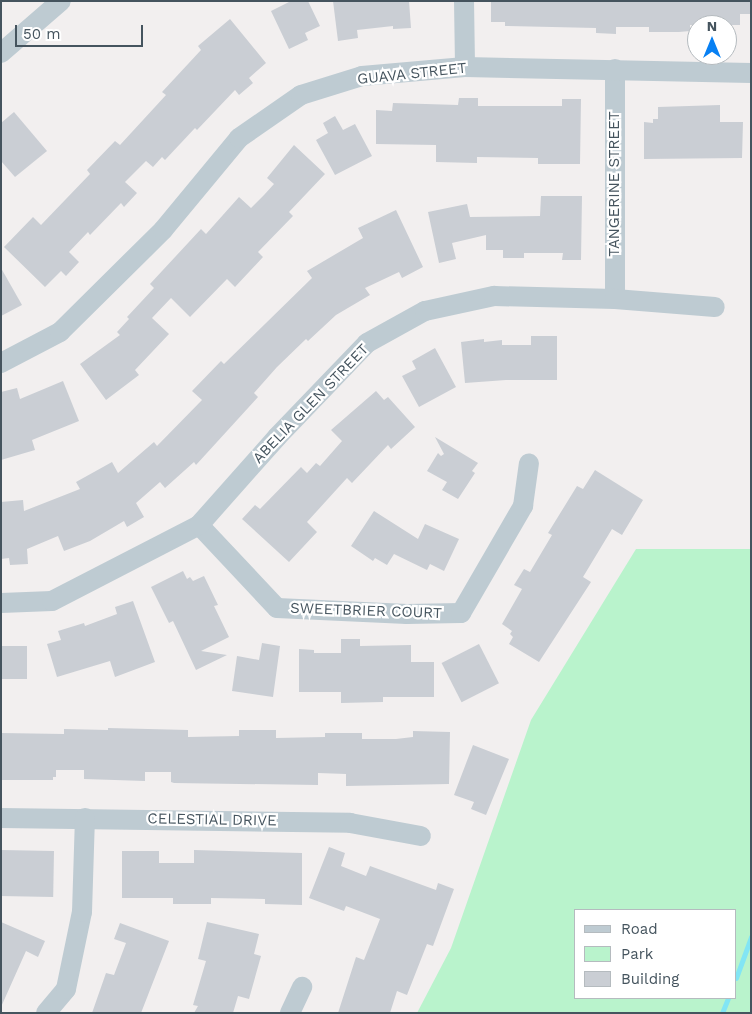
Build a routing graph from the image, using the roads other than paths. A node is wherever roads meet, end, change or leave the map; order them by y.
1 (61, 1) edge
2 (464, 1) edge
3 (1, 53) edge
4 (465, 67) junction
5 (615, 69) junction
6 (751, 73) edge
7 (615, 299) junction
8 (715, 307) dead end
9 (1, 364) edge
10 (529, 463) dead end
11 (199, 525) junction
12 (1, 603) edge
13 (1, 818) edge
14 (85, 818) junction
15 (421, 836) dead end
16 (302, 987) dead end
17 (46, 1013) edge
18 (290, 1013) edge

1 - 3 street
2 - 4 street
4 - 5 street, GUAVA STREET
4 - 9 street, GUAVA STREET
5 - 6 street, GUAVA STREET
5 - 7 street, TANGERINE STREET
7 - 8 street, ABELIA GLEN STREET
7 - 11 street, ABELIA GLEN STREET
10 - 11 street, SWEETBRIER COURT
11 - 12 street, ABELIA GLEN STREET
13 - 14 street, CELESTIAL DRIVE
14 - 15 street, CELESTIAL DRIVE
14 - 17 street
16 - 18 street

